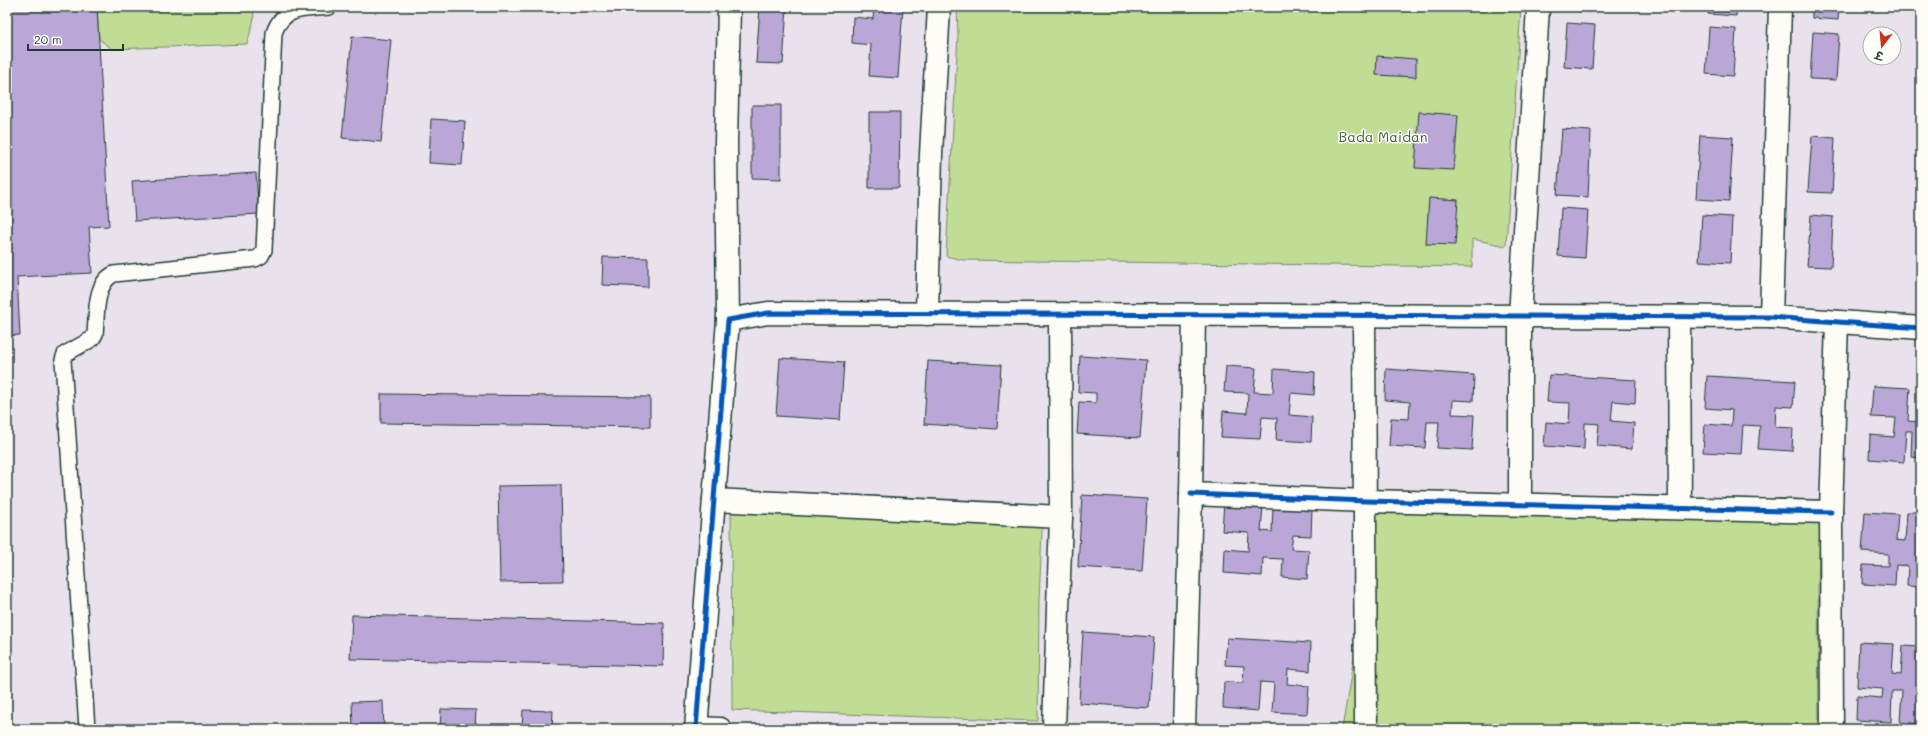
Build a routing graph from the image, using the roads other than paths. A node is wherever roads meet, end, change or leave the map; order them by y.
1 (329, 7) edge
2 (729, 7) edge
3 (939, 7) edge
4 (1538, 7) edge
5 (1780, 7) edge
6 (927, 314) junction
7 (1060, 315) junction
8 (1194, 315) junction
9 (1364, 316) junction
10 (1520, 317) junction
11 (1679, 317) junction
12 (1771, 317) junction
13 (728, 320) junction
14 (1837, 322) junction
15 (1921, 328) edge
16 (1191, 494) junction
17 (714, 500) junction
18 (1366, 501) junction
19 (1520, 504) junction
20 (1680, 507) junction
21 (1831, 512) junction
22 (1061, 517) junction
23 (696, 728) edge
24 (87, 729) edge
25 (720, 729) edge
26 (1054, 729) edge
27 (1184, 729) edge
28 (1366, 729) edge
29 (1832, 729) edge

1 - 24 lane
2 - 13 street
3 - 6 street
4 - 10 street
5 - 12 street
6 - 7 street
6 - 13 street
7 - 8 street
7 - 22 street
8 - 9 street
8 - 16 street
9 - 10 street
9 - 18 street
10 - 11 street
10 - 19 street
11 - 12 street
11 - 20 street
12 - 14 street
13 - 17 street
14 - 15 street
14 - 21 street
16 - 18 street
16 - 27 street
17 - 22 street
17 - 23 street
18 - 19 street
18 - 28 street
19 - 20 street
20 - 21 street
21 - 29 street
22 - 26 street
23 - 25 street

